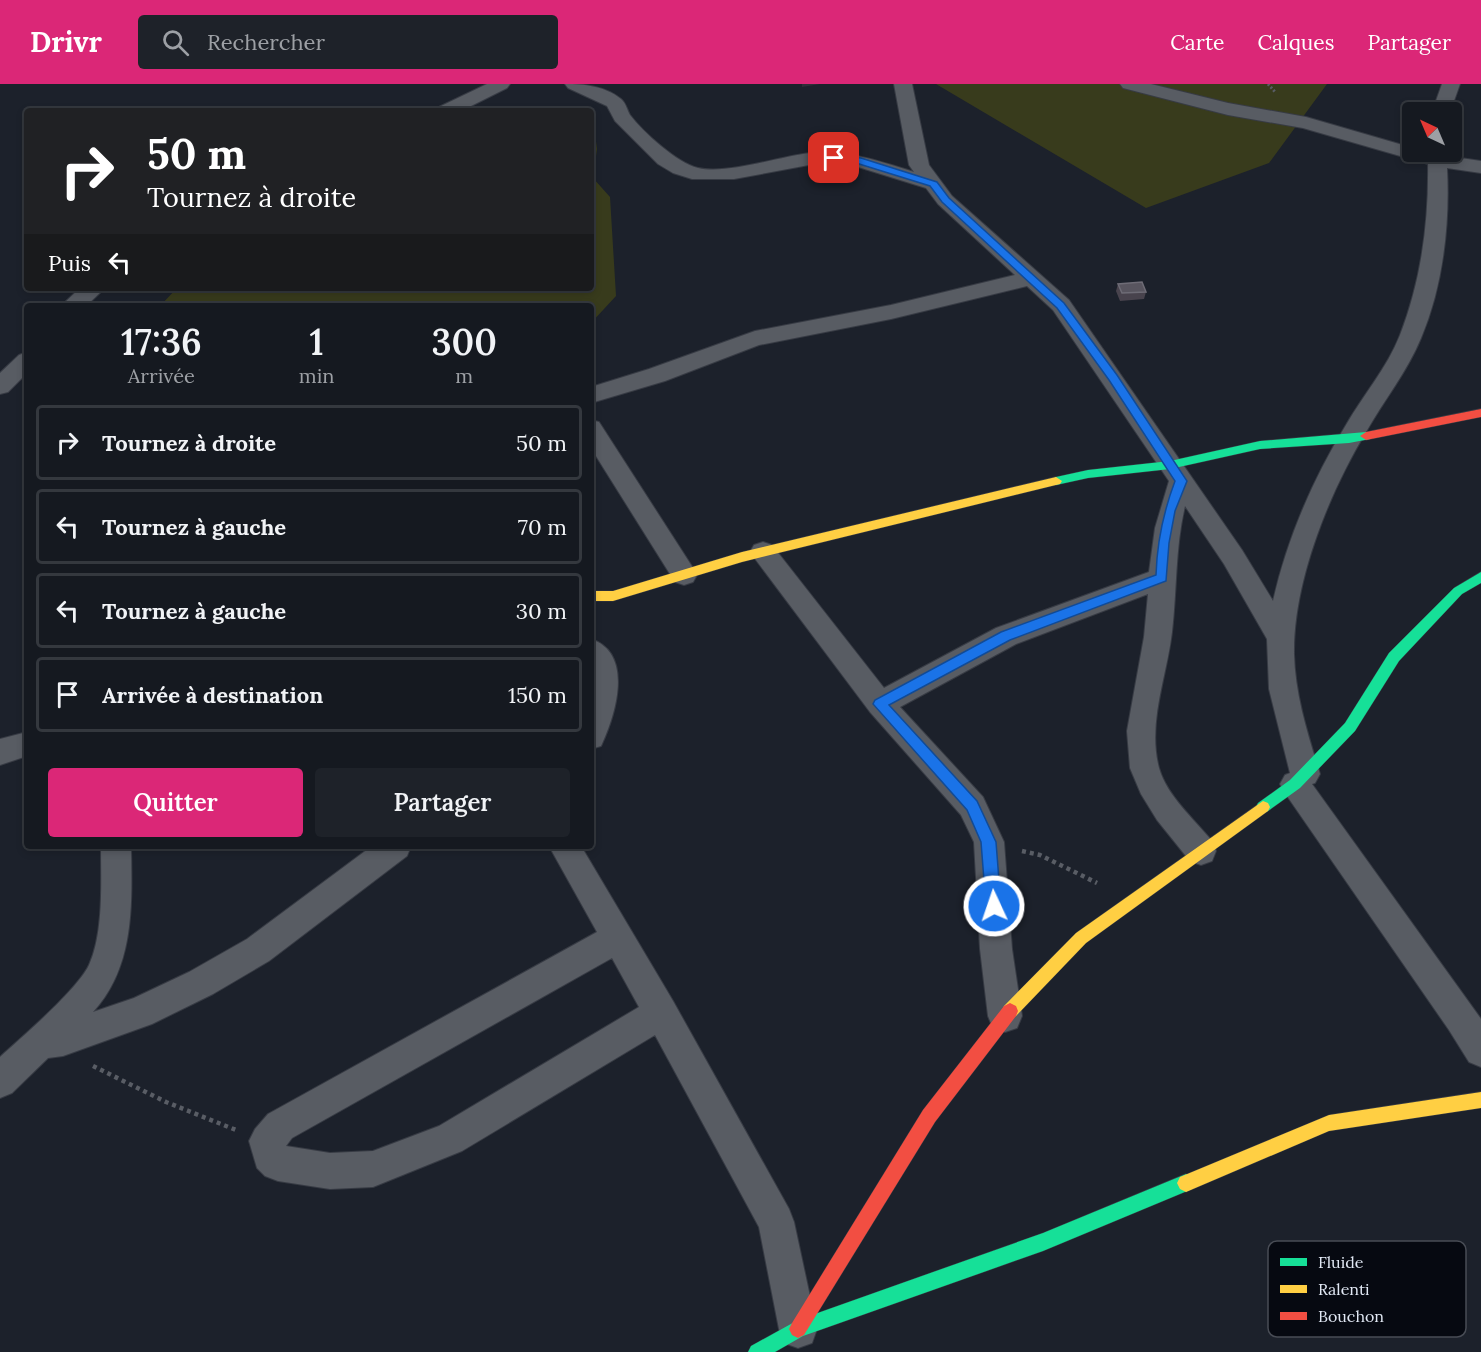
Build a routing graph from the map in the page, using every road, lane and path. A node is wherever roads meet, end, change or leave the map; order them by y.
1 (459, 84) edge
2 (501, 84) edge
3 (574, 84) edge
4 (903, 84) edge
5 (1129, 84) edge
6 (1451, 84) edge
7 (1445, 102) edge
8 (435, 108) edge
9 (452, 108) edge
10 (1402, 147) edge
11 (1437, 162) edge
12 (1461, 162) edge
13 (1481, 167) edge
14 (933, 184) junction
15 (1031, 278) junction
16 (90, 291) edge
17 (76, 303) edge
18 (24, 363) edge
19 (0, 386) edge
20 (594, 394) edge
21 (1481, 413) edge
22 (594, 433) edge
23 (1349, 439) junction
24 (1175, 473) junction
25 (763, 552) junction
26 (684, 574) junction
27 (1481, 577) edge
28 (1162, 578) junction
29 (594, 596) edge
30 (1281, 638) junction
31 (595, 667) edge
32 (880, 704) junction
33 (594, 731) edge
34 (24, 745) edge
35 (0, 752) edge
36 (1300, 779) junction
37 (989, 842) junction
38 (116, 849) edge
39 (392, 849) edge
40 (566, 849) edge
41 (1201, 851) junction
42 (1132, 900) junction
43 (616, 938) junction
44 (661, 1014) junction
45 (1005, 1016) junction
46 (51, 1041) junction
47 (1481, 1050) edge
48 (0, 1081) edge
49 (1481, 1100) edge
50 (267, 1141) junction
51 (798, 1329) junction
52 (760, 1351) edge

1 - 8 street
2 - 9 street
3 - 14 street
4 - 14 street
5 - 10 street
6 - 7 street
11 - 23 street
12 - 13 street
14 - 15 street
15 - 20 street
15 - 24 street
16 - 17 street
18 - 19 street
21 - 23 street
22 - 26 street
23 - 24 street
23 - 30 street
24 - 25 street
24 - 28 street
24 - 30 street
25 - 26 street
25 - 32 street
26 - 29 street
27 - 36 street
28 - 32 street
28 - 41 street
30 - 36 street
31 - 33 street
32 - 37 street
34 - 35 street
36 - 41 street
36 - 47 street
37 - 42 path
37 - 45 street
38 - 46 street
39 - 46 street
40 - 43 street
41 - 42 street
42 - 45 street
43 - 44 street
43 - 50 street
44 - 50 street
44 - 51 street
45 - 51 street
46 - 48 street
46 - 50 path
49 - 51 street
51 - 52 street

